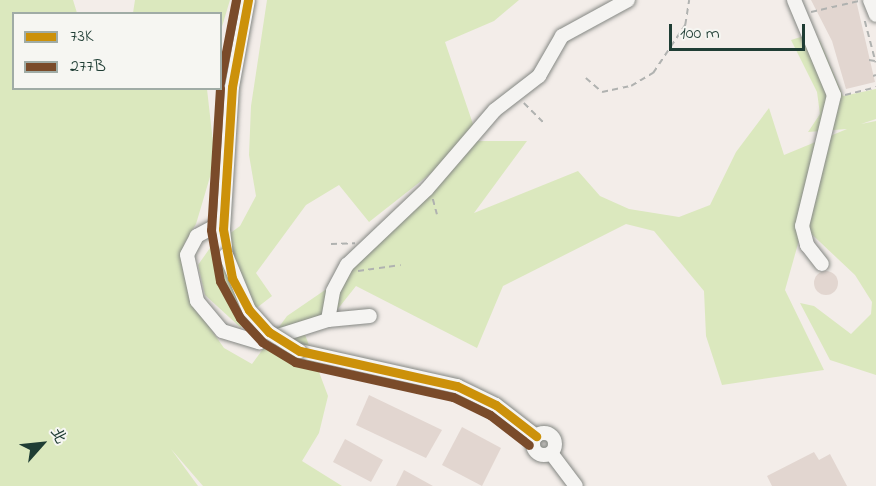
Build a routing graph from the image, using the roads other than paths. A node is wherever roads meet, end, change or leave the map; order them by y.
1 (248, 0) edge
2 (628, 0) edge
3 (794, 0) edge
4 (870, 0) edge
5 (876, 15) edge
6 (223, 222) junction
7 (822, 264) dead end
8 (370, 316) dead end
9 (328, 320) junction
10 (576, 486) edge

1 - 6 street
2 - 9 street
3 - 7 street
4 - 5 street
6 - 9 street
6 - 10 street, bridge
8 - 9 street

